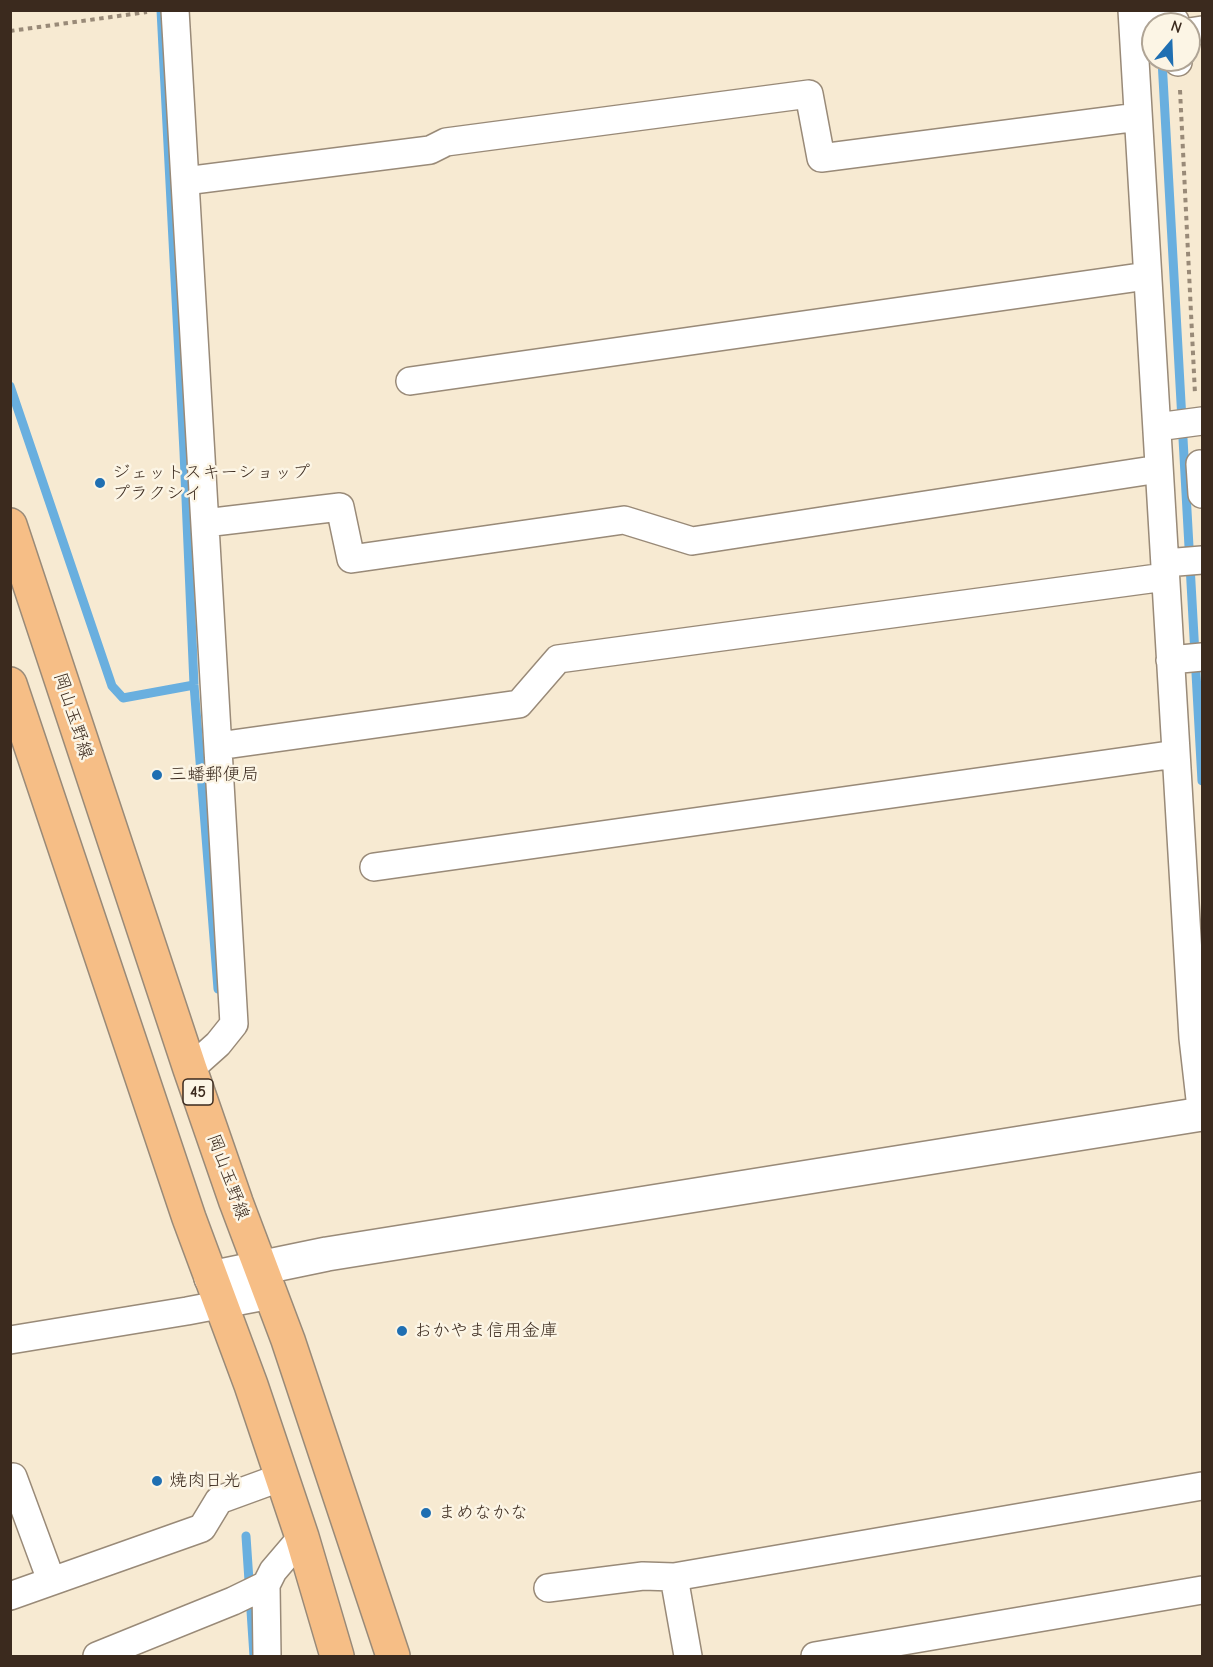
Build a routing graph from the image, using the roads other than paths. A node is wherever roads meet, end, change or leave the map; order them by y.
1 (164, 11) edge
2 (1155, 72) edge
3 (1138, 117) junction
4 (185, 182) junction
5 (1147, 276) junction
6 (410, 381) dead end
7 (1183, 423) edge
8 (1200, 464) dead end
9 (1159, 469) junction
10 (1203, 494) edge
11 (205, 523) junction
12 (10, 525) edge
13 (1181, 565) edge
14 (1186, 659) edge
15 (10, 684) edge
16 (218, 746) junction
17 (1176, 754) junction
18 (374, 867) dead end
19 (190, 1069) junction
20 (1202, 1115) edge
21 (266, 1281) junction
22 (216, 1291) junction
23 (10, 1340) edge
24 (282, 1477) junction
25 (10, 1478) edge
26 (1203, 1486) edge
27 (302, 1537) junction
28 (674, 1577) junction
29 (51, 1580) junction
30 (548, 1588) dead end
31 (1203, 1590) edge
32 (253, 1591) junction
33 (10, 1596) edge
34 (97, 1656) edge
35 (267, 1656) edge
36 (337, 1656) edge
37 (393, 1656) edge
38 (688, 1656) edge
39 (815, 1656) edge

1 - 4 street
2 - 3 street
3 - 4 street
3 - 5 street
4 - 11 street
5 - 6 street
5 - 7 street
7 - 9 street
8 - 10 street
9 - 11 street
9 - 13 street
11 - 16 street
12 - 19 main road, 岡山玉野線 / 45
13 - 14 street
13 - 16 street
14 - 17 street
15 - 22 main road
16 - 19 street
17 - 18 street
17 - 20 street
19 - 21 main road, 岡山玉野線 / 45
20 - 21 street
21 - 22 street
21 - 37 main road, 岡山玉野線 / 45
22 - 23 street
22 - 24 main road
24 - 27 main road
24 - 29 street
25 - 29 street
26 - 28 street
27 - 32 street
27 - 36 main road
28 - 30 street
28 - 38 street
29 - 33 street
31 - 39 street
32 - 34 street
32 - 35 street

